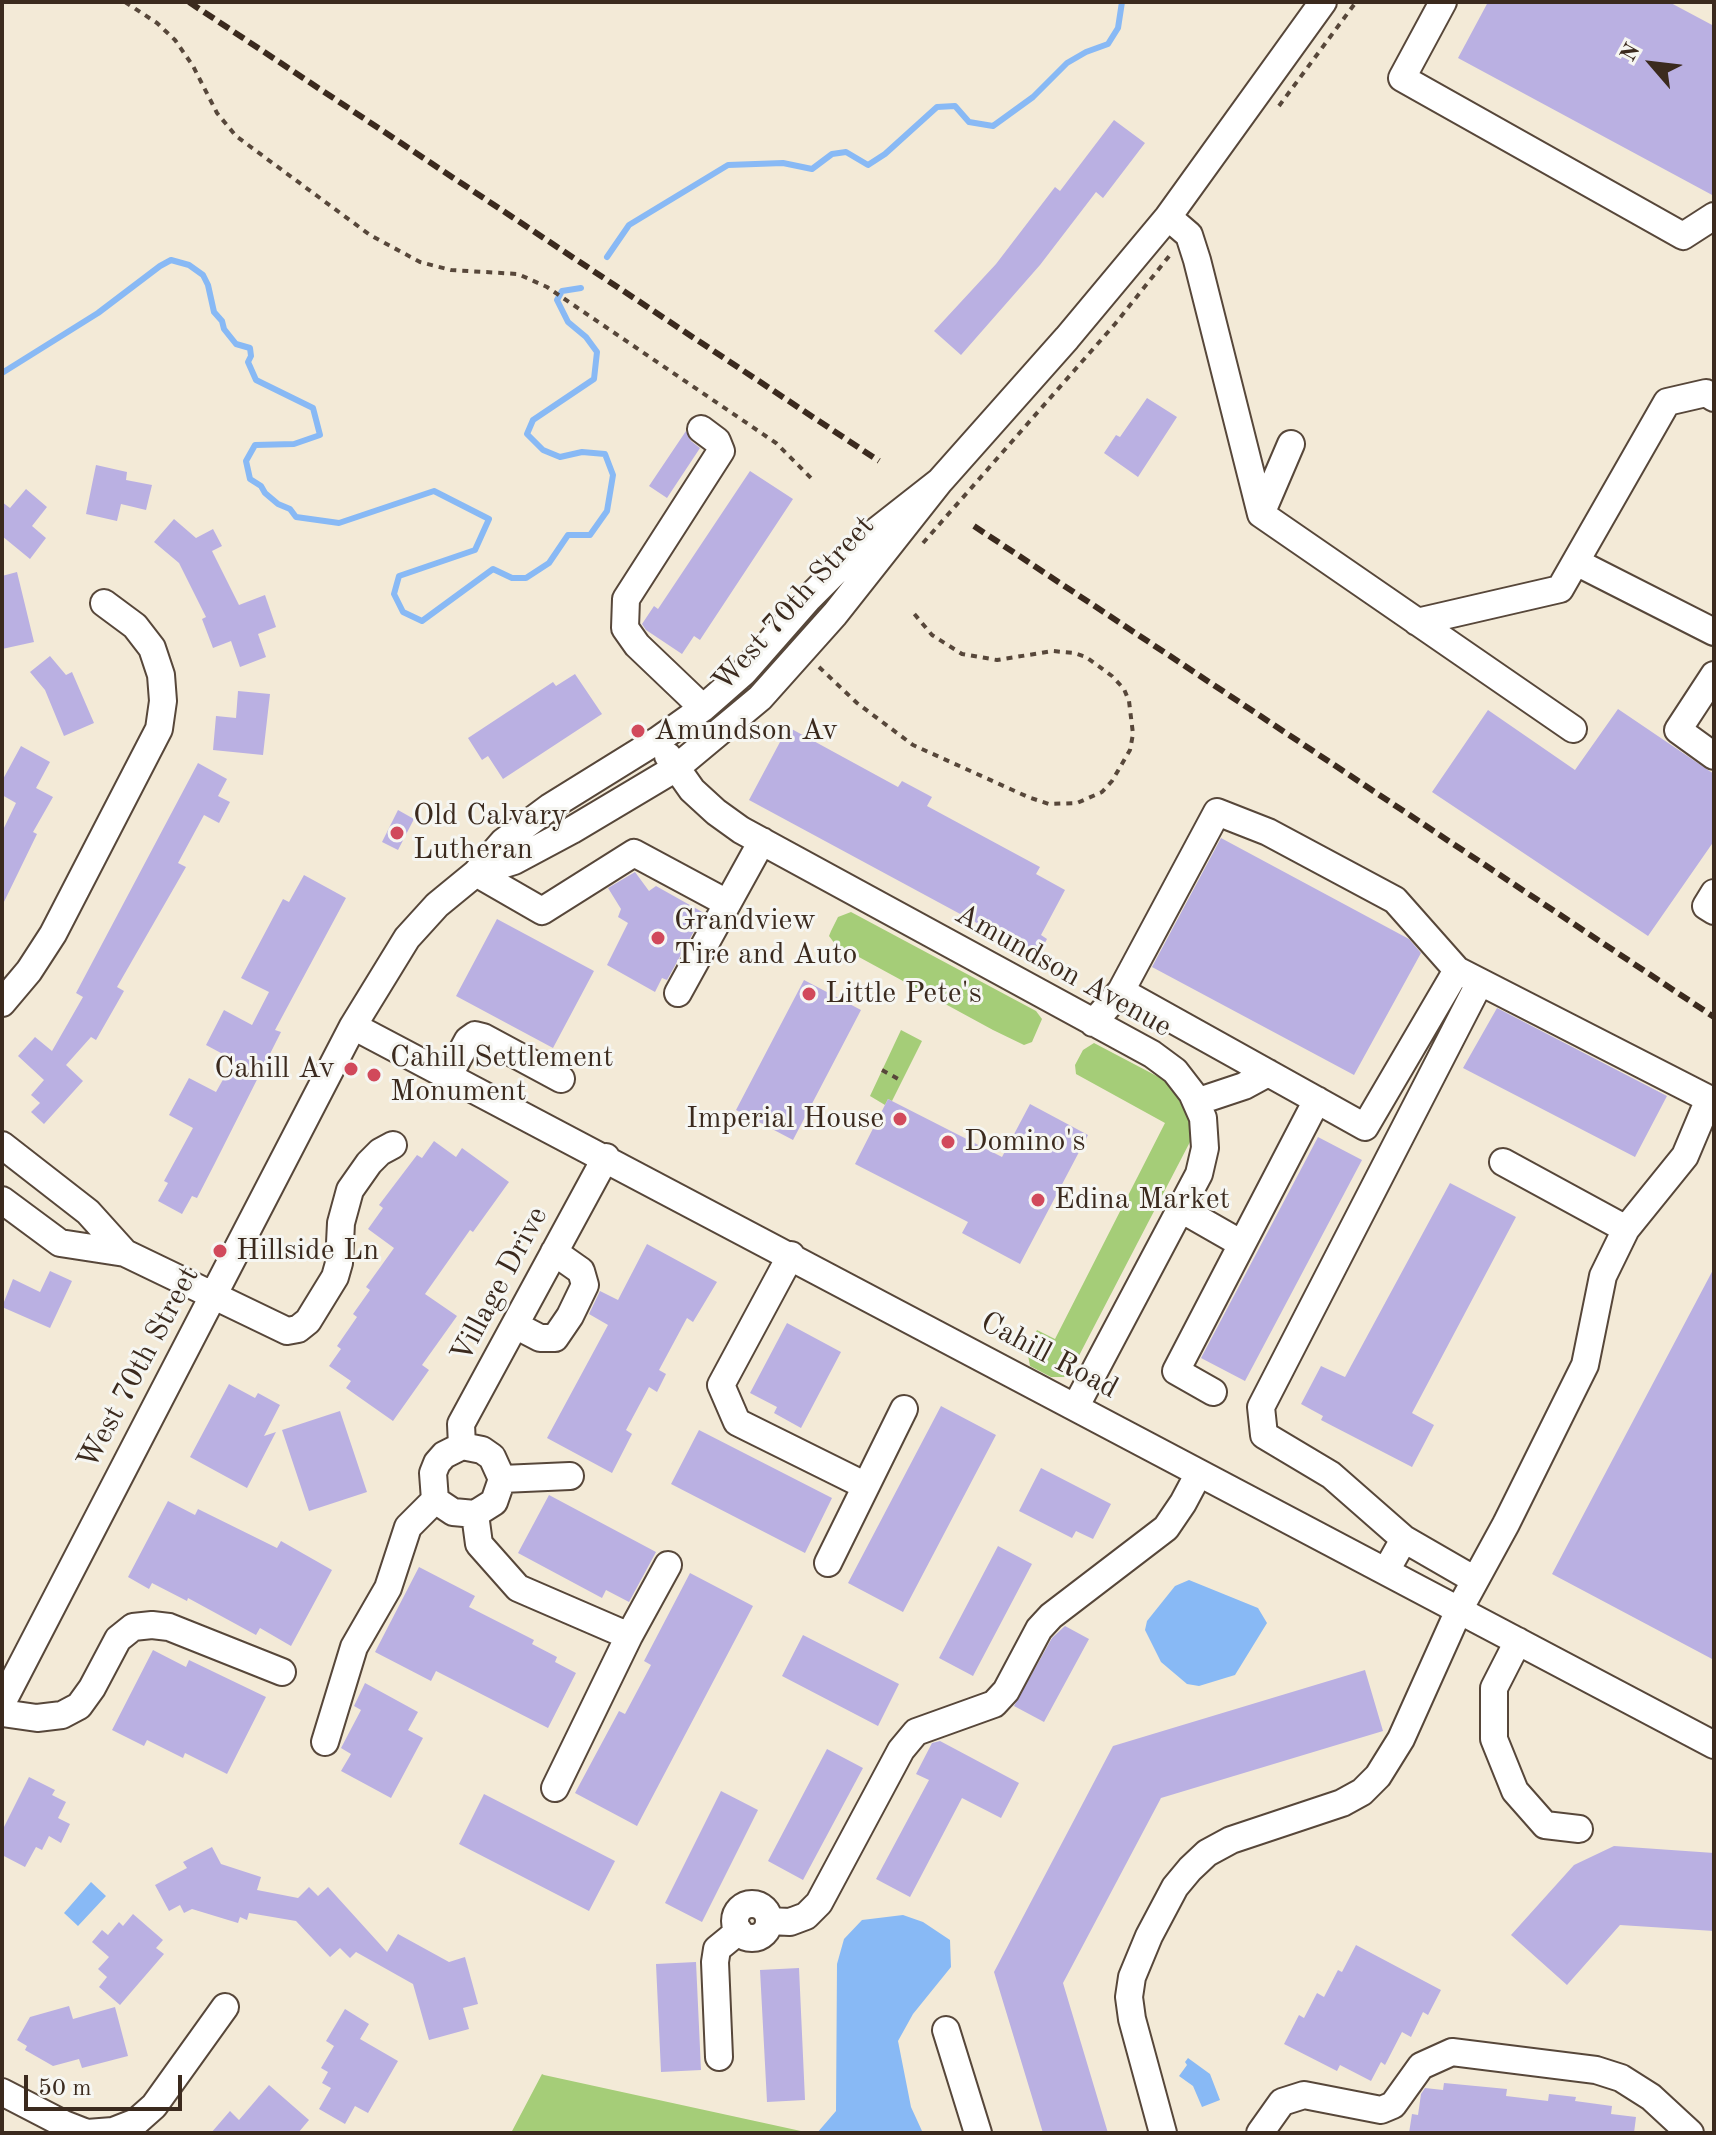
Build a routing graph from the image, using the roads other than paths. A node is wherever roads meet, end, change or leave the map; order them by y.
1 (1323, 2) edge
2 (1443, 2) edge
3 (1714, 216) edge
4 (1168, 217) junction
5 (1714, 398) edge
6 (701, 429) dead end
7 (1291, 444) dead end
8 (940, 481) junction
9 (1261, 514) junction
10 (1576, 562) junction
11 (104, 603) dead end
12 (1417, 622) junction
13 (1714, 632) edge
14 (1714, 675) edge
15 (703, 708) junction
16 (1573, 729) dead end
17 (658, 740) junction
18 (1714, 756) edge
19 (676, 768) junction
20 (762, 841) junction
21 (476, 873) junction
22 (1714, 893) edge
23 (727, 903) junction
24 (1714, 911) edge
25 (1468, 976) junction
26 (1121, 991) junction
27 (678, 993) dead end
28 (2, 1003) edge
29 (1093, 1023) junction
30 (353, 1026) junction
31 (1268, 1073) junction
32 (449, 1075) junction
33 (561, 1079) dead end
34 (1317, 1100) junction
35 (1196, 1102) junction
36 (2, 1145) edge
37 (393, 1145) dead end
38 (606, 1157) junction
39 (1503, 1162) dead end
40 (2, 1200) edge
41 (1179, 1208) junction
42 (1626, 1229) junction
43 (1242, 1244) junction
44 (554, 1252) junction
45 (125, 1253) junction
46 (791, 1255) junction
47 (213, 1296) junction
48 (515, 1325) junction
49 (1213, 1392) dead end
50 (1076, 1406) junction
51 (904, 1409) dead end
52 (462, 1446) junction
53 (1199, 1473) junction
54 (570, 1476) dead end
55 (502, 1479) junction
56 (866, 1486) junction
57 (435, 1500) junction
58 (475, 1514) junction
59 (1404, 1539) junction
60 (828, 1563) dead end
61 (668, 1565) dead end
62 (1386, 1571) junction
63 (1475, 1580) junction
64 (1459, 1610) junction
65 (629, 1636) junction
66 (1518, 1641) junction
67 (282, 1672) dead end
68 (2, 1703) edge
69 (2, 1713) edge
70 (325, 1742) dead end
71 (1714, 1745) edge
72 (555, 1788) dead end
73 (1579, 1829) dead end
74 (225, 2007) dead end
75 (946, 2030) dead end
76 (719, 2057) dead end
77 (2, 2092) edge
78 (978, 2133) edge
79 (1163, 2133) edge
80 (1260, 2133) edge
81 (1690, 2133) edge

1 - 4 street, West 70th Street
2 - 3 street
4 - 8 street, West 70th Street
4 - 9 street
5 - 10 street
6 - 15 street
7 - 9 street
8 - 15 street, West 70th Street
8 - 19 street, West 70th Street
9 - 12 street
10 - 12 street
10 - 13 street
11 - 28 street
12 - 16 street
14 - 18 street
15 - 17 street, West 70th Street
17 - 19 street, Amundson Avenue
17 - 21 street, West 70th Street
19 - 20 street, Amundson Avenue
19 - 21 street, West 70th Street
20 - 23 street
20 - 29 street, Amundson Avenue
21 - 23 street
21 - 30 street, West 70th Street
22 - 24 street
23 - 27 street
25 - 26 street
25 - 34 street
25 - 42 street
25 - 59 street
26 - 29 street
26 - 31 street
29 - 35 street, Amundson Avenue
30 - 32 street, Cahill Road
30 - 47 street, West 70th Street
31 - 34 street
31 - 35 street
32 - 33 street
32 - 38 street, Cahill Road
34 - 43 street
35 - 41 street, Amundson Avenue
36 - 45 street
37 - 47 street
38 - 44 street, Village Drive
38 - 46 street, Cahill Road
39 - 42 street
40 - 45 street
41 - 43 street
41 - 50 street, Amundson Avenue
42 - 63 street
43 - 49 street
44 - 48 street, Village Drive
44 - 48 street
45 - 47 street
46 - 50 street, Cahill Road
46 - 56 street
47 - 68 street, West 70th Street
48 - 52 street, Village Drive
50 - 53 street, Cahill Road
51 - 56 street
52 - 55 street
52 - 57 street
53 - 62 street, Cahill Road
53 - 76 street
54 - 55 street
55 - 58 street
56 - 60 street
57 - 58 street
57 - 70 street
58 - 65 street
59 - 62 street
59 - 63 street
61 - 65 street
62 - 64 street, Cahill Road
63 - 64 street
64 - 66 street, Cahill Road
64 - 79 street
65 - 72 street
66 - 71 street, Cahill Road
66 - 73 street
67 - 69 street
74 - 77 street
75 - 78 street
80 - 81 street

